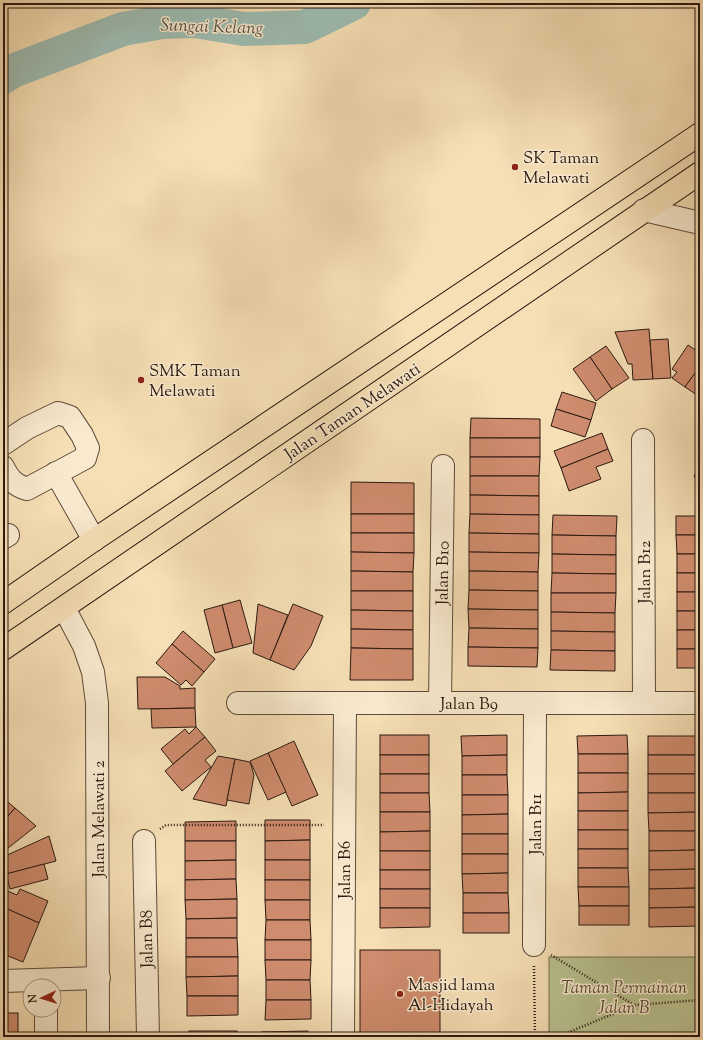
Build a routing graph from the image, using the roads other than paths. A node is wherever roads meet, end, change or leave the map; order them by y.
1 (700, 134) edge
2 (700, 173) edge
3 (644, 210) junction
4 (700, 223) edge
5 (643, 440) dead end
6 (3, 444) edge
7 (443, 466) dead end
8 (3, 467) edge
9 (56, 473) junction
10 (94, 540) junction
11 (3, 603) edge
12 (64, 608) junction
13 (3, 649) edge
14 (238, 703) dead end
15 (345, 703) junction
16 (440, 703) junction
17 (535, 703) junction
18 (644, 703) junction
19 (700, 704) edge
20 (144, 841) road end
21 (534, 945) road end
22 (99, 978) junction
23 (3, 981) edge
24 (62, 981) edge
25 (22, 982) edge
26 (46, 1018) edge
27 (46, 1037) edge
28 (98, 1037) edge
29 (148, 1037) edge
30 (344, 1037) edge

1 - 10 main road
2 - 3 main road, Jalan Taman Melawati
3 - 4 street
3 - 12 main road, Jalan Taman Melawati
5 - 18 street, Jalan B12
6 - 9 street
7 - 16 street, Jalan B10
8 - 9 street
9 - 10 street
10 - 11 main road
12 - 13 main road, Jalan Taman Melawati
12 - 22 street, Jalan Melawati 2
14 - 15 street, Jalan B9
15 - 16 street, Jalan B9
15 - 30 street, Jalan B6
16 - 17 street, Jalan B9
17 - 18 street, Jalan B9
17 - 21 street, Jalan B11
18 - 19 street, Jalan B9
20 - 29 street, Jalan B8
22 - 24 street
22 - 28 street, Jalan Melawati 2
23 - 25 street
26 - 27 street

